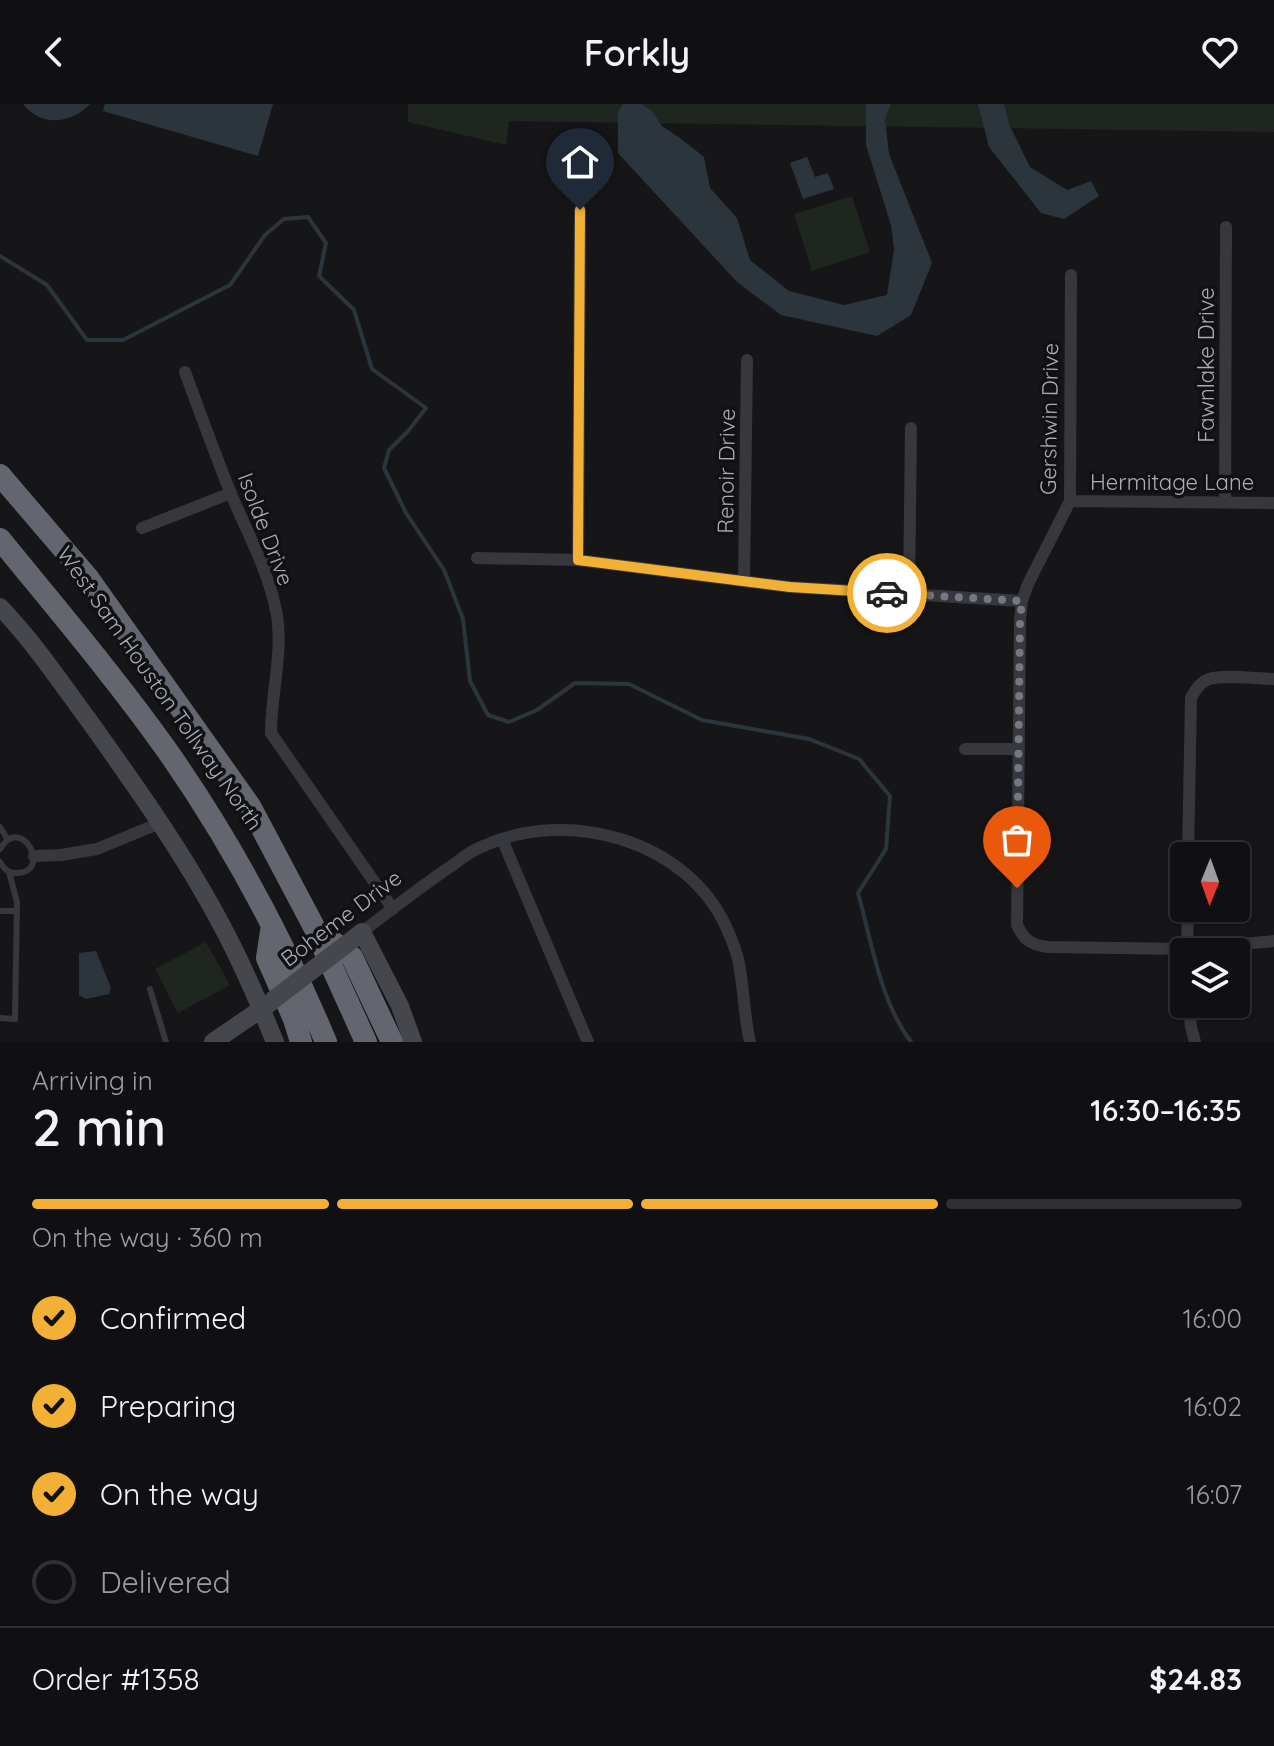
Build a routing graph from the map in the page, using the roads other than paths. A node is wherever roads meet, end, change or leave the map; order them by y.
1 (580, 210) dead end
2 (1226, 227) dead end
3 (1071, 275) dead end
4 (747, 360) dead end
5 (185, 372) dead end
6 (911, 428) dead end
7 (2, 476) edge
8 (231, 493) junction
9 (1070, 501) junction
10 (1225, 503) junction
11 (1274, 503) edge
12 (142, 528) dead end
13 (0, 539) edge
14 (477, 558) dead end
15 (280, 559) dead end
16 (578, 560) junction
17 (263, 565) junction
18 (744, 581) junction
19 (909, 594) junction
20 (1022, 601) junction
21 (0, 607) edge
22 (1274, 679) edge
23 (965, 749) dead end
24 (1019, 749) junction
25 (160, 823) junction
26 (0, 827) edge
27 (502, 839) junction
28 (8, 840) junction
29 (1188, 842) edge
30 (0, 849) edge
31 (34, 856) junction
32 (0, 864) edge
33 (9, 872) junction
34 (393, 909) junction
35 (0, 911) edge
36 (16, 911) junction
37 (272, 925) junction
38 (313, 925) junction
39 (357, 936) junction
40 (1274, 941) edge
41 (1250, 944) edge
42 (1170, 951) edge
43 (150, 989) dead end
44 (267, 1005) junction
45 (0, 1018) edge
46 (1191, 1018) edge
47 (166, 1042) edge
48 (213, 1042) edge
49 (275, 1042) edge
50 (301, 1042) edge
51 (326, 1042) edge
52 (366, 1042) edge
53 (392, 1042) edge
54 (413, 1042) edge
55 (588, 1042) edge
56 (750, 1042) edge
57 (1195, 1042) edge

1 - 16 street
2 - 10 street, Fawnlake Drive
3 - 9 street, Gershwin Drive
4 - 18 street, Renoir Drive
5 - 8 street, Isolde Drive
6 - 19 street
7 - 38 highway, West Sam Houston Tollway North
8 - 12 street
8 - 17 street, Isolde Drive
9 - 10 street, Hermitage Lane
9 - 20 street, Gershwin Drive
10 - 11 street, Hermitage Lane
13 - 37 highway, West Sam Houston Tollway North
14 - 16 street
15 - 17 street
16 - 18 street
17 - 34 street, Isolde Drive
18 - 19 street
19 - 20 street
20 - 24 street, Gershwin Drive
21 - 25 main road
22 - 29 street
23 - 24 street
24 - 42 street, Gershwin Drive
25 - 31 street
25 - 44 main road
26 - 28 lane
27 - 34 street, Boheme Drive
27 - 55 street
27 - 56 street, Boheme Drive
28 - 30 lane
28 - 31 lane
31 - 33 lane
32 - 33 lane
33 - 36 lane
34 - 39 street, Boheme Drive
35 - 36 lane
36 - 45 lane
37 - 50 highway
37 - 51 highway, West Sam Houston Tollway North
38 - 52 highway, West Sam Houston Tollway North
38 - 53 highway
39 - 44 main road, Boheme Drive, bridge
39 - 54 main road
40 - 41 street
43 - 47 lane
44 - 48 main road, Boheme Drive
44 - 49 main road
46 - 57 street

